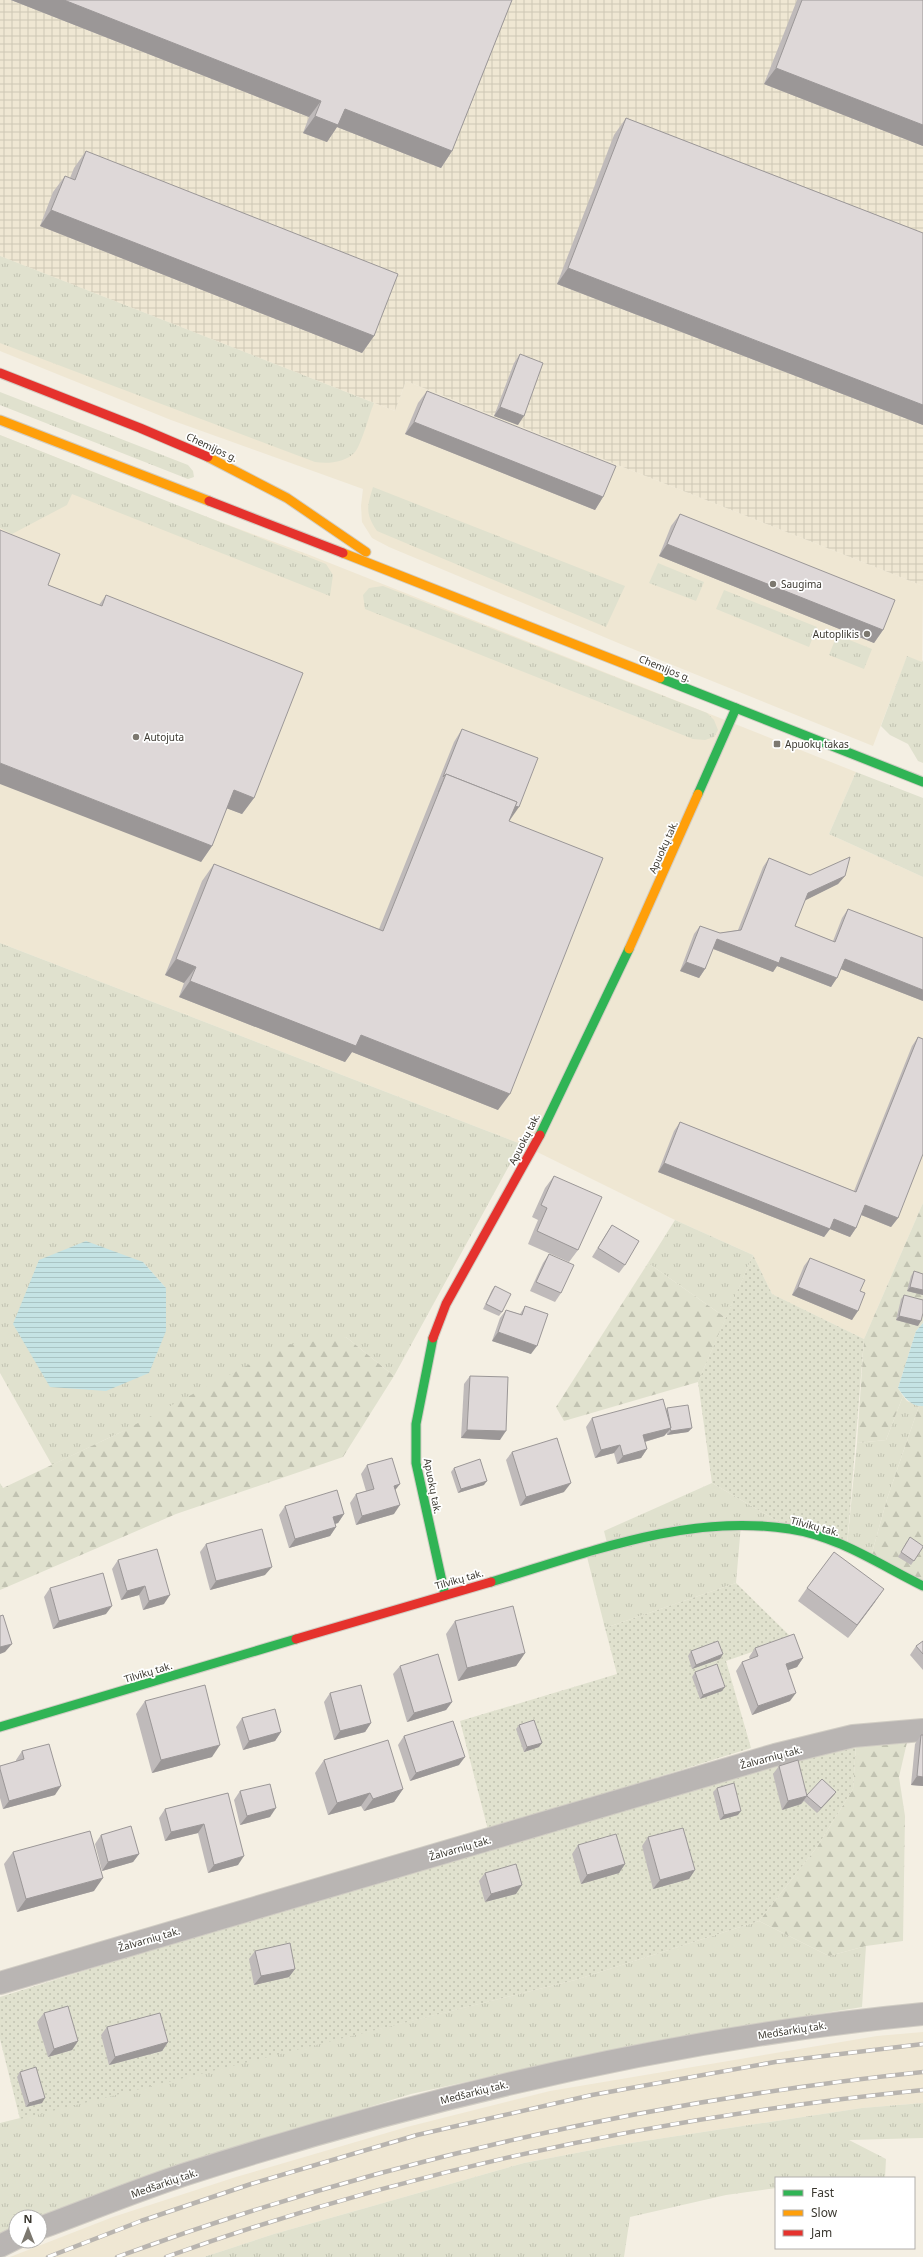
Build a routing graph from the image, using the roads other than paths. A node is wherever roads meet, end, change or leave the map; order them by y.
1 (0, 373) edge
2 (0, 420) edge
3 (398, 574) junction
4 (736, 708) junction
5 (923, 782) edge
6 (923, 1586) edge
7 (445, 1595) junction
8 (0, 1727) edge
9 (923, 1730) edge
10 (0, 1983) edge
11 (923, 2014) edge
12 (48, 2225) edge

1 - 3 street, Chemijos g.
2 - 3 street, Chemijos g.
3 - 4 street, Chemijos g.
4 - 5 street, Chemijos g.
4 - 7 street, Apuokų tak.
6 - 7 street, Tilvikų tak.
7 - 8 street, Tilvikų tak.
9 - 10 street, Žalvarnių tak.
11 - 12 street, Medšarkių tak.

